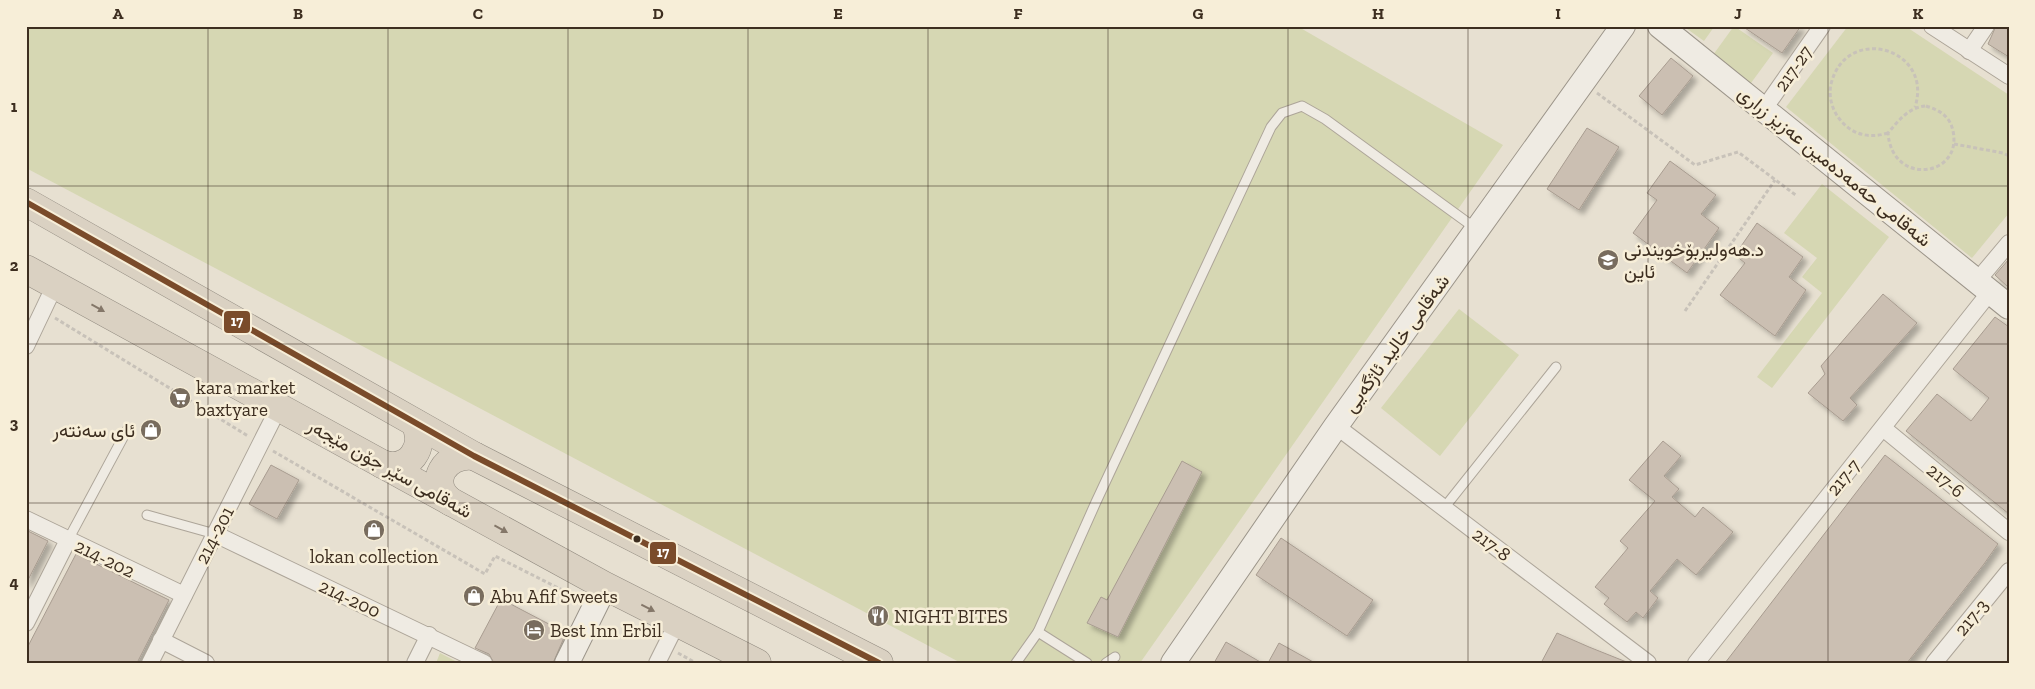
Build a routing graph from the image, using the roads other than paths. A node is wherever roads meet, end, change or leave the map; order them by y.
1 (1623, 26) edge
2 (1660, 26) edge
3 (1822, 26) edge
4 (1932, 26) edge
5 (1986, 26) edge
6 (1969, 51) junction
7 (2009, 76) edge
8 (1764, 109) junction
9 (26, 202) edge
10 (1477, 229) junction
11 (2009, 243) edge
12 (26, 269) edge
13 (55, 285) junction
14 (1984, 286) junction
15 (2009, 306) edge
16 (26, 346) edge
17 (1556, 367) dead end
18 (279, 407) junction
19 (415, 423) junction
20 (1336, 426) junction
21 (1882, 428) junction
22 (127, 430) dead end
23 (474, 456) junction
24 (382, 464) junction
25 (451, 502) junction
26 (1444, 508) junction
27 (147, 515) dead end
28 (26, 519) edge
29 (2009, 532) edge
30 (215, 534) junction
31 (68, 540) junction
32 (2009, 571) edge
33 (184, 595) junction
34 (600, 596) junction
35 (26, 623) edge
36 (673, 632) junction
37 (1038, 632) junction
38 (428, 635) junction
39 (162, 640) junction
40 (1115, 656) dead end
41 (150, 663) edge
42 (206, 663) edge
43 (415, 663) edge
44 (484, 663) edge
45 (567, 663) edge
46 (657, 663) edge
47 (757, 663) edge
48 (879, 663) edge
49 (1016, 663) edge
50 (1088, 663) edge
51 (1106, 663) edge
52 (1173, 663) edge
53 (1648, 663) edge
54 (1696, 663) edge
55 (1934, 663) edge

1 - 10 street, شەقامی خالید ئاژگەیی
2 - 8 street, شەقامی حەمەدەمین عەزیز زراری
3 - 8 street, 217-27
4 - 6 street
5 - 6 street
6 - 7 street
8 - 14 street, شەقامی حەمەدەمین عەزیز زراری
9 - 19 highway
10 - 20 street, شەقامی خالید ئاژگەیی
10 - 37 lane
11 - 14 street, 217-7
12 - 13 highway, شەقامی سێر جۆن مێجەر
13 - 16 street
13 -> 18 highway, شەقامی سێر جۆن مێجەر
14 - 15 street, شەقامی حەمەدەمین عەزیز زراری
14 - 21 street, 217-7
17 - 26 lane
18 - 24 highway, شەقامی سێر جۆن مێجەر
18 - 30 street, 214-201
19 - 23 highway
19 - 24 highway
20 - 26 street, 217-8
20 - 52 street, شەقامی خالید ئاژگەیی
21 - 29 street, 217-6
21 - 54 street, 217-7
22 - 31 lane
23 - 25 highway
23 - 48 highway
24 - 25 highway, شەقامی سێر جۆن مێجەر
25 -> 34 highway, شەقامی سێر جۆن مێجەر
26 - 53 street, 217-8
27 - 30 lane
28 - 31 street, 214-202
30 - 33 street, 214-201
30 - 38 street, 214-200
31 - 33 street, 214-202
31 - 35 street
32 - 55 street, 217-3
33 - 39 street, 214-201
34 -> 36 highway, شەقامی سێر جۆن مێجەر
34 - 45 street
36 - 46 street
36 - 47 highway, شەقامی سێر جۆن مێجەر
37 - 49 lane
37 - 50 lane
38 - 43 street
38 - 44 street, 214-200
39 - 41 street, 214-201
39 - 42 street
40 - 51 lane

